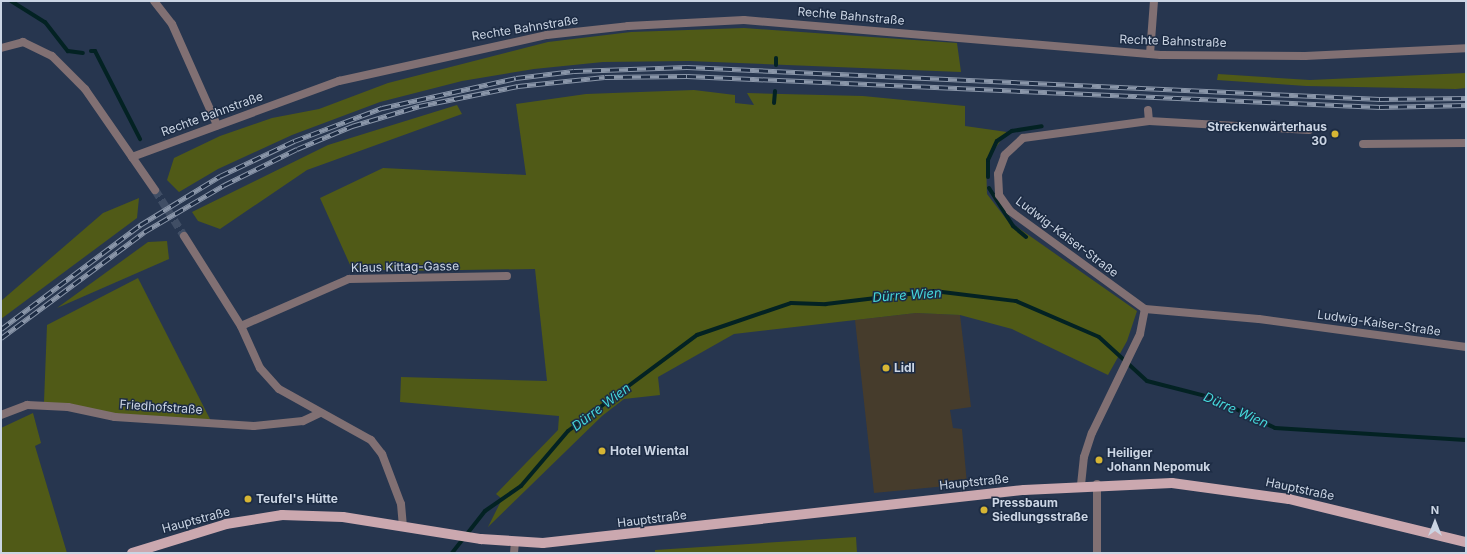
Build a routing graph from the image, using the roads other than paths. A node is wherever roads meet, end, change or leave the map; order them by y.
1 (154, 1) edge
2 (1154, 1) edge
3 (1, 48) edge
4 (1466, 48) edge
5 (1150, 54) junction
6 (1148, 110) dead end
7 (1149, 121) junction
8 (217, 125) junction
9 (1309, 130) dead end
10 (1466, 143) edge
11 (1363, 144) dead end
12 (132, 157) junction
13 (155, 190) tunnel mouth
14 (184, 236) tunnel mouth
15 (507, 276) dead end
16 (1145, 309) junction
17 (241, 326) junction
18 (1466, 347) edge
19 (320, 413) junction
20 (1, 414) edge
21 (1097, 484) junction
22 (1081, 485) junction
23 (403, 526) junction
24 (515, 542) junction
25 (1466, 542) edge
26 (132, 553) edge
27 (514, 553) edge
28 (1097, 553) edge

1 - 8 street
2 - 5 street
3 - 12 street
4 - 5 street, Rechte Bahnstraße
5 - 8 street, Rechte Bahnstraße
6 - 7 street
7 - 9 street, Ludwig-Kaiser-Straße
7 - 16 street, Ludwig-Kaiser-Straße
8 - 12 street, Rechte Bahnstraße
10 - 11 street
12 - 13 street
14 - 17 street
15 - 17 street, Klaus Kittag-Gasse
16 - 18 street, Ludwig-Kaiser-Straße
16 - 22 street
17 - 19 street
19 - 20 street, Friedhofstraße
19 - 23 street
21 - 22 main road, Hauptstraße
21 - 25 main road, Hauptstraße
21 - 28 street
22 - 24 main road, Hauptstraße
23 - 24 main road, Hauptstraße
23 - 26 main road, Hauptstraße
24 - 27 street

